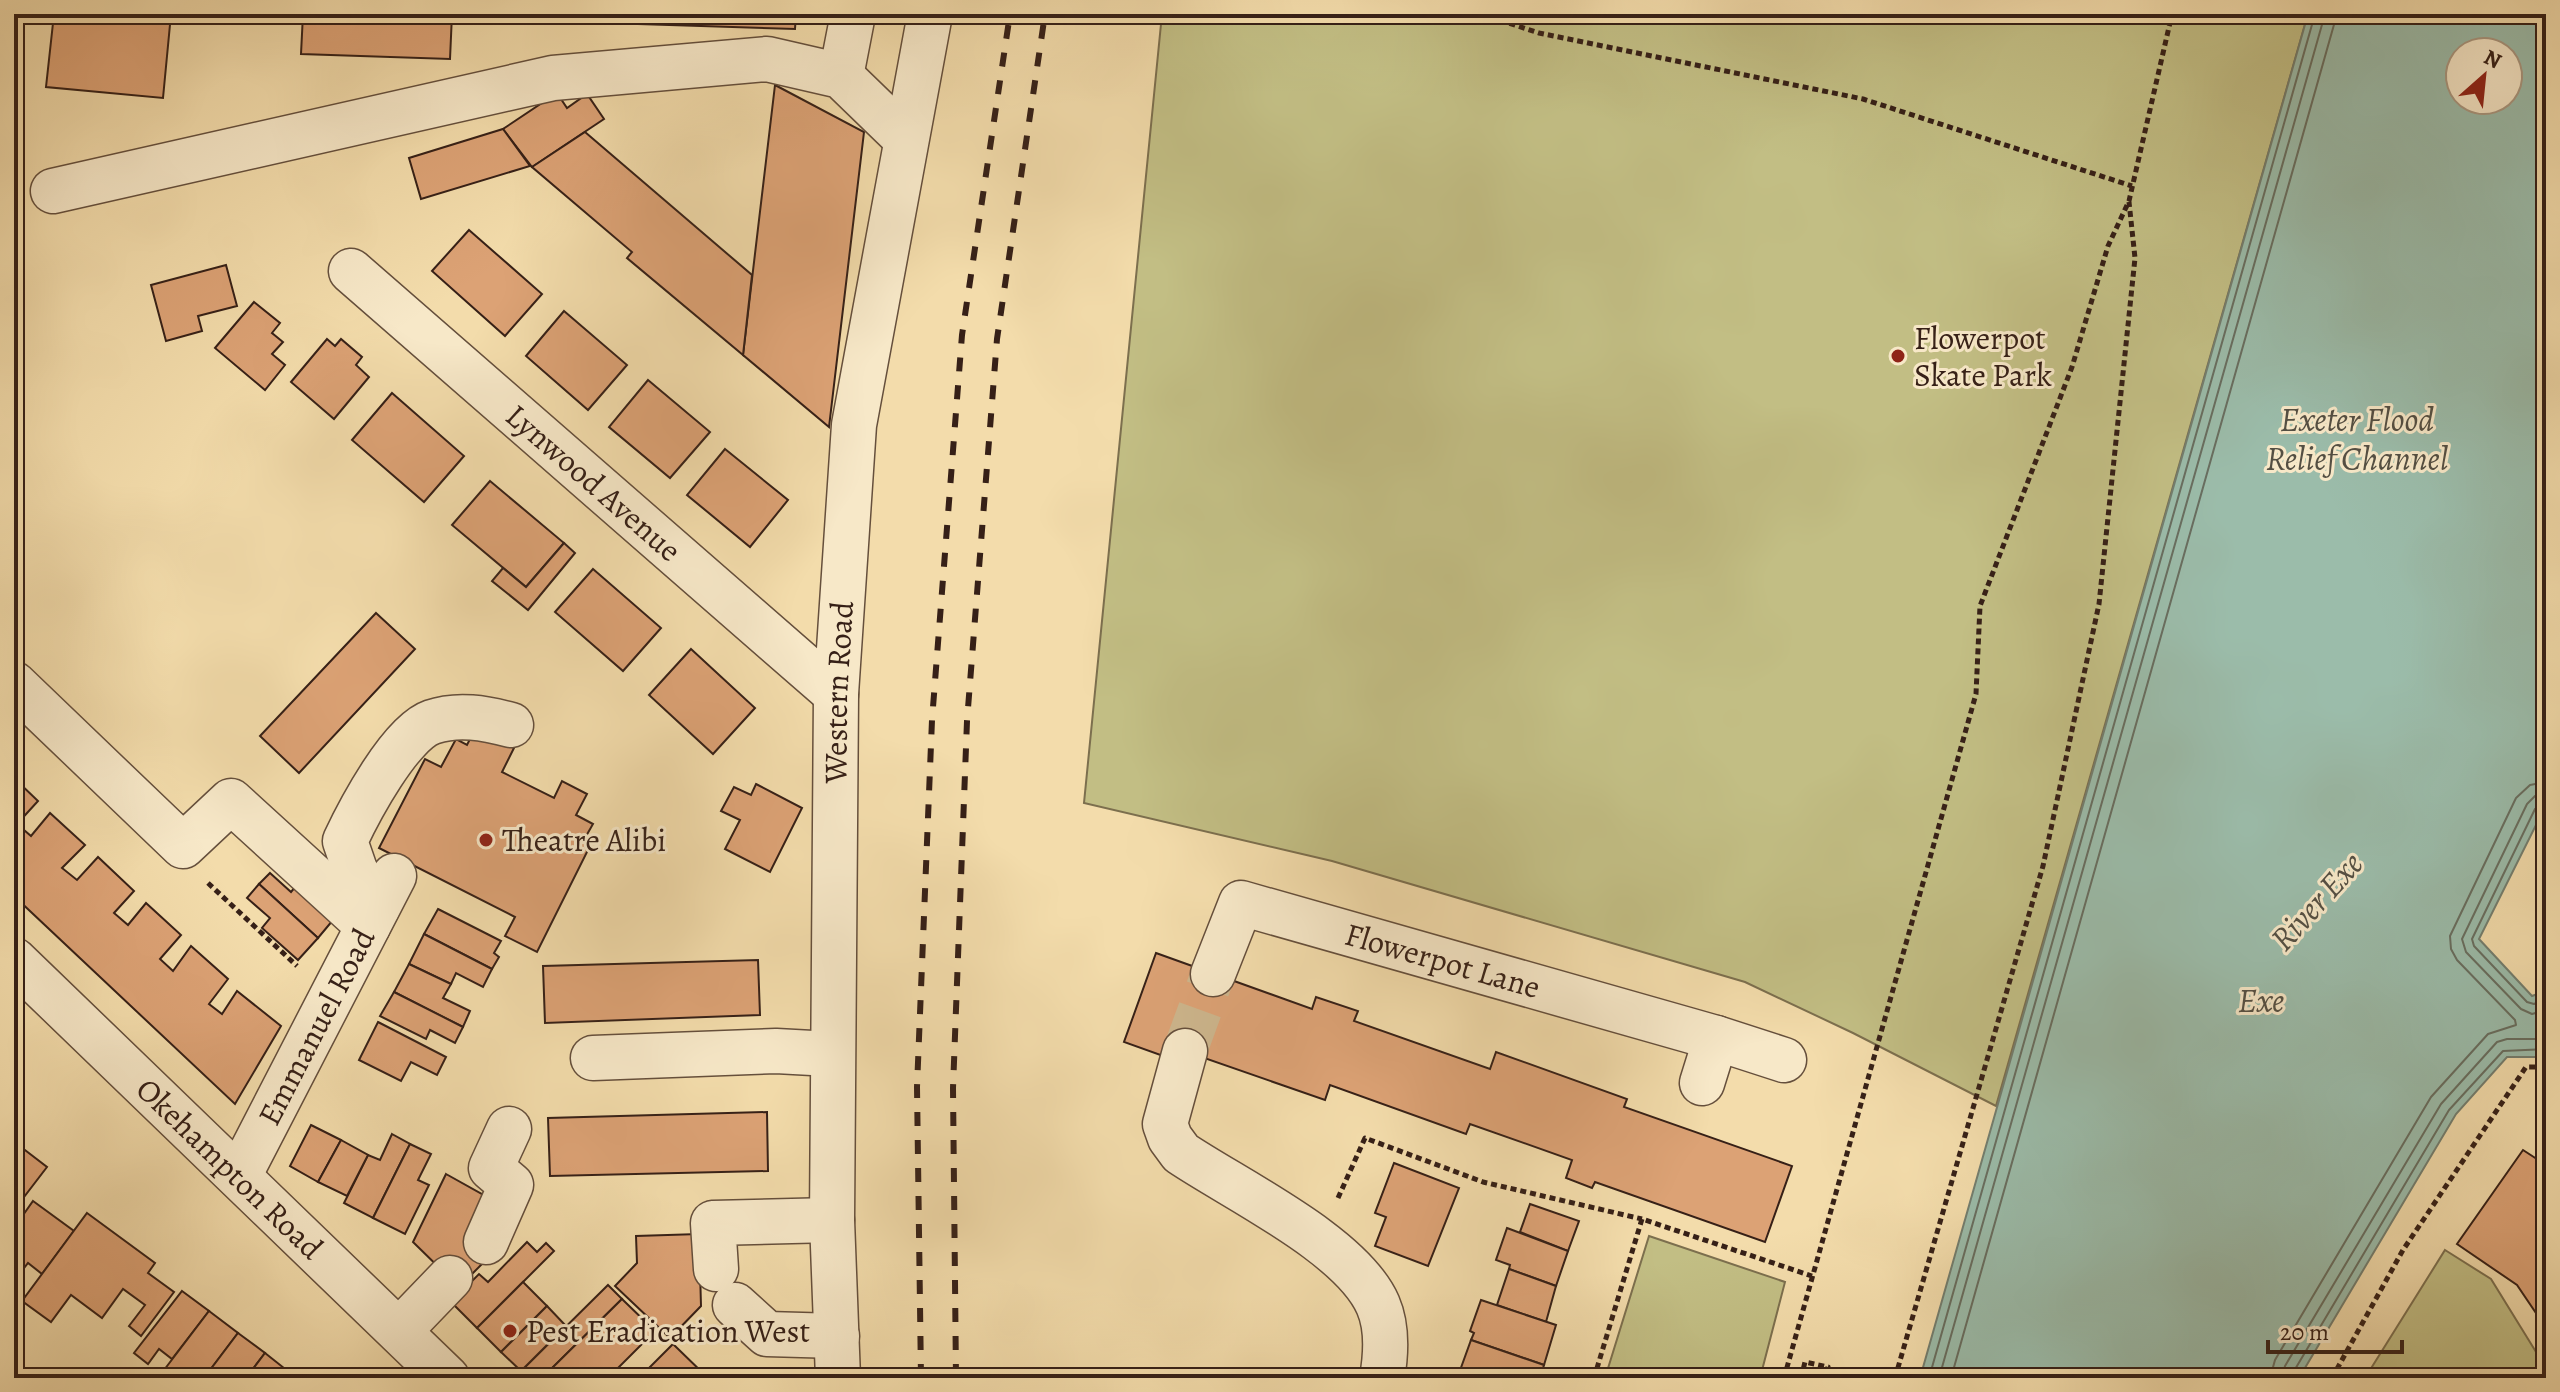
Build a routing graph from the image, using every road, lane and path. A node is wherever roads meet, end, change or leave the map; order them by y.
1 (853, 14) edge
2 (930, 14) edge
3 (1481, 14) edge
4 (2172, 14) edge
5 (841, 76) junction
6 (905, 138) junction
7 (2132, 186) junction
8 (53, 191) dead end
9 (2129, 201) junction
10 (351, 271) dead end
11 (14, 684) edge
12 (836, 694) junction
13 (511, 725) dead end
14 (183, 846) junction
15 (380, 903) junction
16 (14, 960) edge
17 (1213, 974) tunnel mouth
18 (331, 997) junction
19 (1716, 1038) junction
20 (1185, 1051) tunnel mouth
21 (831, 1054) junction
22 (593, 1058) dead end
23 (1784, 1060) dead end
24 (2546, 1067) edge
25 (1702, 1083) dead end
26 (509, 1129) dead end
27 (239, 1176) junction
28 (1642, 1219) junction
29 (832, 1220) junction
30 (1319, 1239) junction
31 (486, 1242) dead end
32 (1812, 1276) junction
33 (450, 1278) dead end
34 (399, 1331) junction
35 (838, 1357) edge
36 (447, 1378) edge
37 (1382, 1378) edge
38 (1594, 1378) edge
39 (1784, 1378) edge
40 (1801, 1378) edge
41 (1825, 1378) edge
42 (1895, 1378) edge
43 (2332, 1378) edge

1 - 5 street
2 - 6 street, Western Road
3 - 7 path
4 - 7 path
5 - 6 street
5 - 8 street
6 - 12 street, Western Road
7 - 9 path
9 - 32 path
9 - 42 path
10 - 12 street, Lynwood Avenue
11 - 14 street
12 - 21 street, Western Road
13 - 15 street
14 - 15 street
14 - 18 path
15 - 18 street, Emmanuel Road
16 - 27 street, Okehampton Road
17 - 19 street, Flowerpot Lane
18 - 27 street, Emmanuel Road
19 - 23 street, Flowerpot Lane
19 - 25 street
20 - 30 street
21 - 22 street
21 - 29 street, Western Road
24 - 43 path
26 - 31 street
27 - 34 street, Okehampton Road
28 - 30 path
28 - 32 path
28 - 38 path
29 - 35 street, Western Road
29 - 35 street
30 - 37 street
32 - 39 path
33 - 34 street
34 - 36 street, Okehampton Road
40 - 41 path

